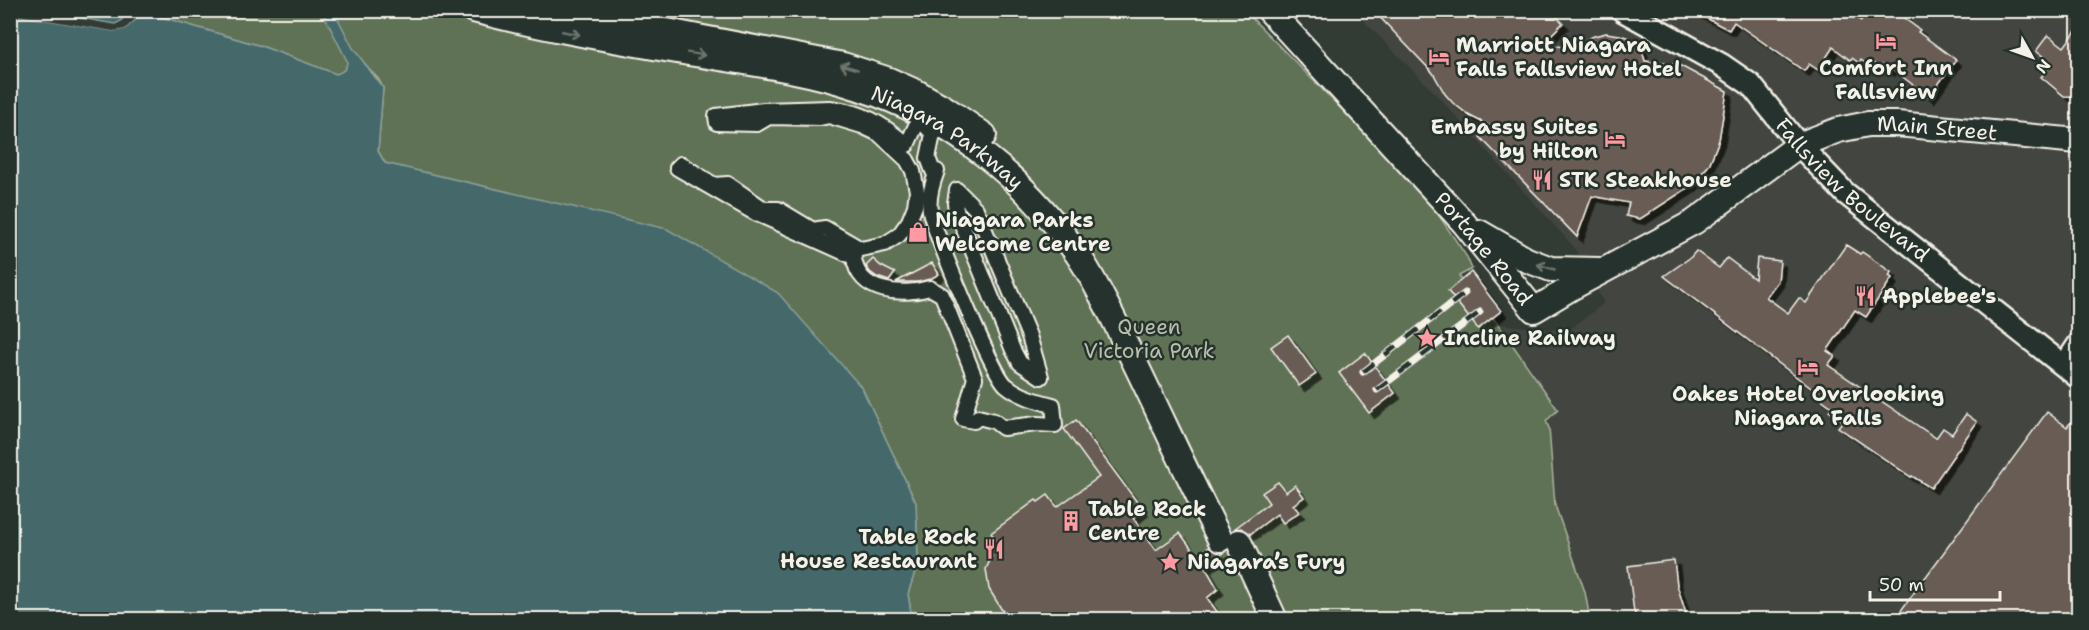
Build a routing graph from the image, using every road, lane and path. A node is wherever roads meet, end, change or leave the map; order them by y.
1 (473, 10) edge
2 (547, 10) edge
3 (1269, 10) edge
4 (1622, 10) edge
5 (2079, 141) edge
6 (1799, 145) junction
7 (957, 190) joint
8 (1464, 223) junction
9 (1604, 270) junction
10 (2079, 342) edge
11 (2070, 371) edge
12 (963, 419) joint
13 (1230, 541) junction
14 (1258, 620) edge
15 (1275, 620) edge

1 -> 13 main road, Niagara Parkway
13 -> 2 main road, Niagara Parkway
3 - 8 main road, Portage Road
4 - 6 street, Fallsview Boulevard
5 - 6 main road, Main Street
6 - 9 main road, Portage Road
6 - 11 street, Fallsview Boulevard
7 - 7 street
9 -> 8 main road
8 - 9 main road, Portage Road
10 - 11 street
12 - 12 street
13 - 14 main road, Niagara Parkway
13 - 15 main road, Niagara Parkway

